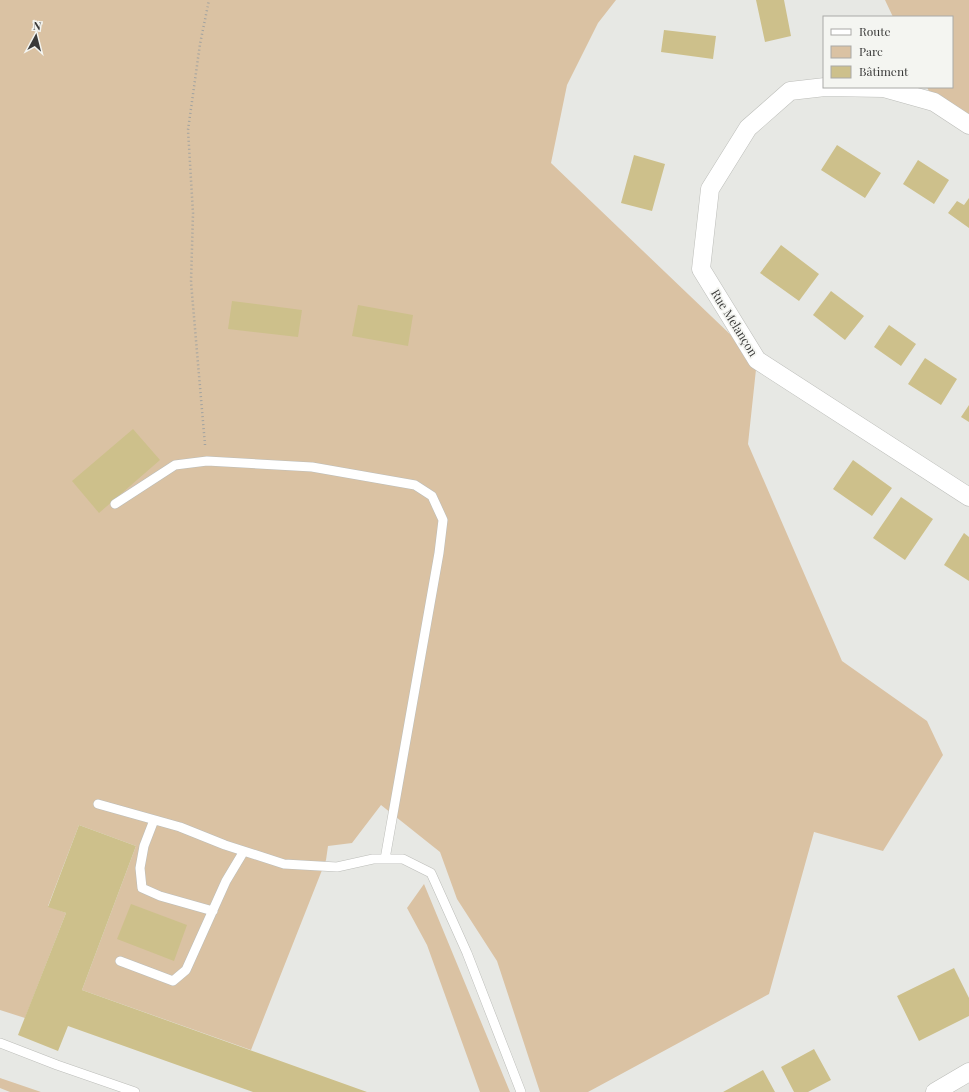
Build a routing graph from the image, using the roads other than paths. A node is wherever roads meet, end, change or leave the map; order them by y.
1 (823, 87) edge
2 (884, 88) edge
3 (969, 126) edge
4 (969, 497) edge
5 (115, 504) dead end
6 (98, 804) dead end
7 (154, 820) junction
8 (244, 851) junction
9 (386, 859) junction
10 (213, 911) junction
11 (120, 961) dead end
12 (0, 1043) edge
13 (969, 1072) edge
14 (135, 1092) edge
15 (521, 1092) edge
16 (935, 1092) edge

1 - 4 street, Rue Melançon
2 - 3 street, Rue Melançon
5 - 9 lane
6 - 7 lane
7 - 8 lane
7 - 10 lane
8 - 9 lane
8 - 10 lane
9 - 15 lane
10 - 11 lane
12 - 14 lane
13 - 16 street

